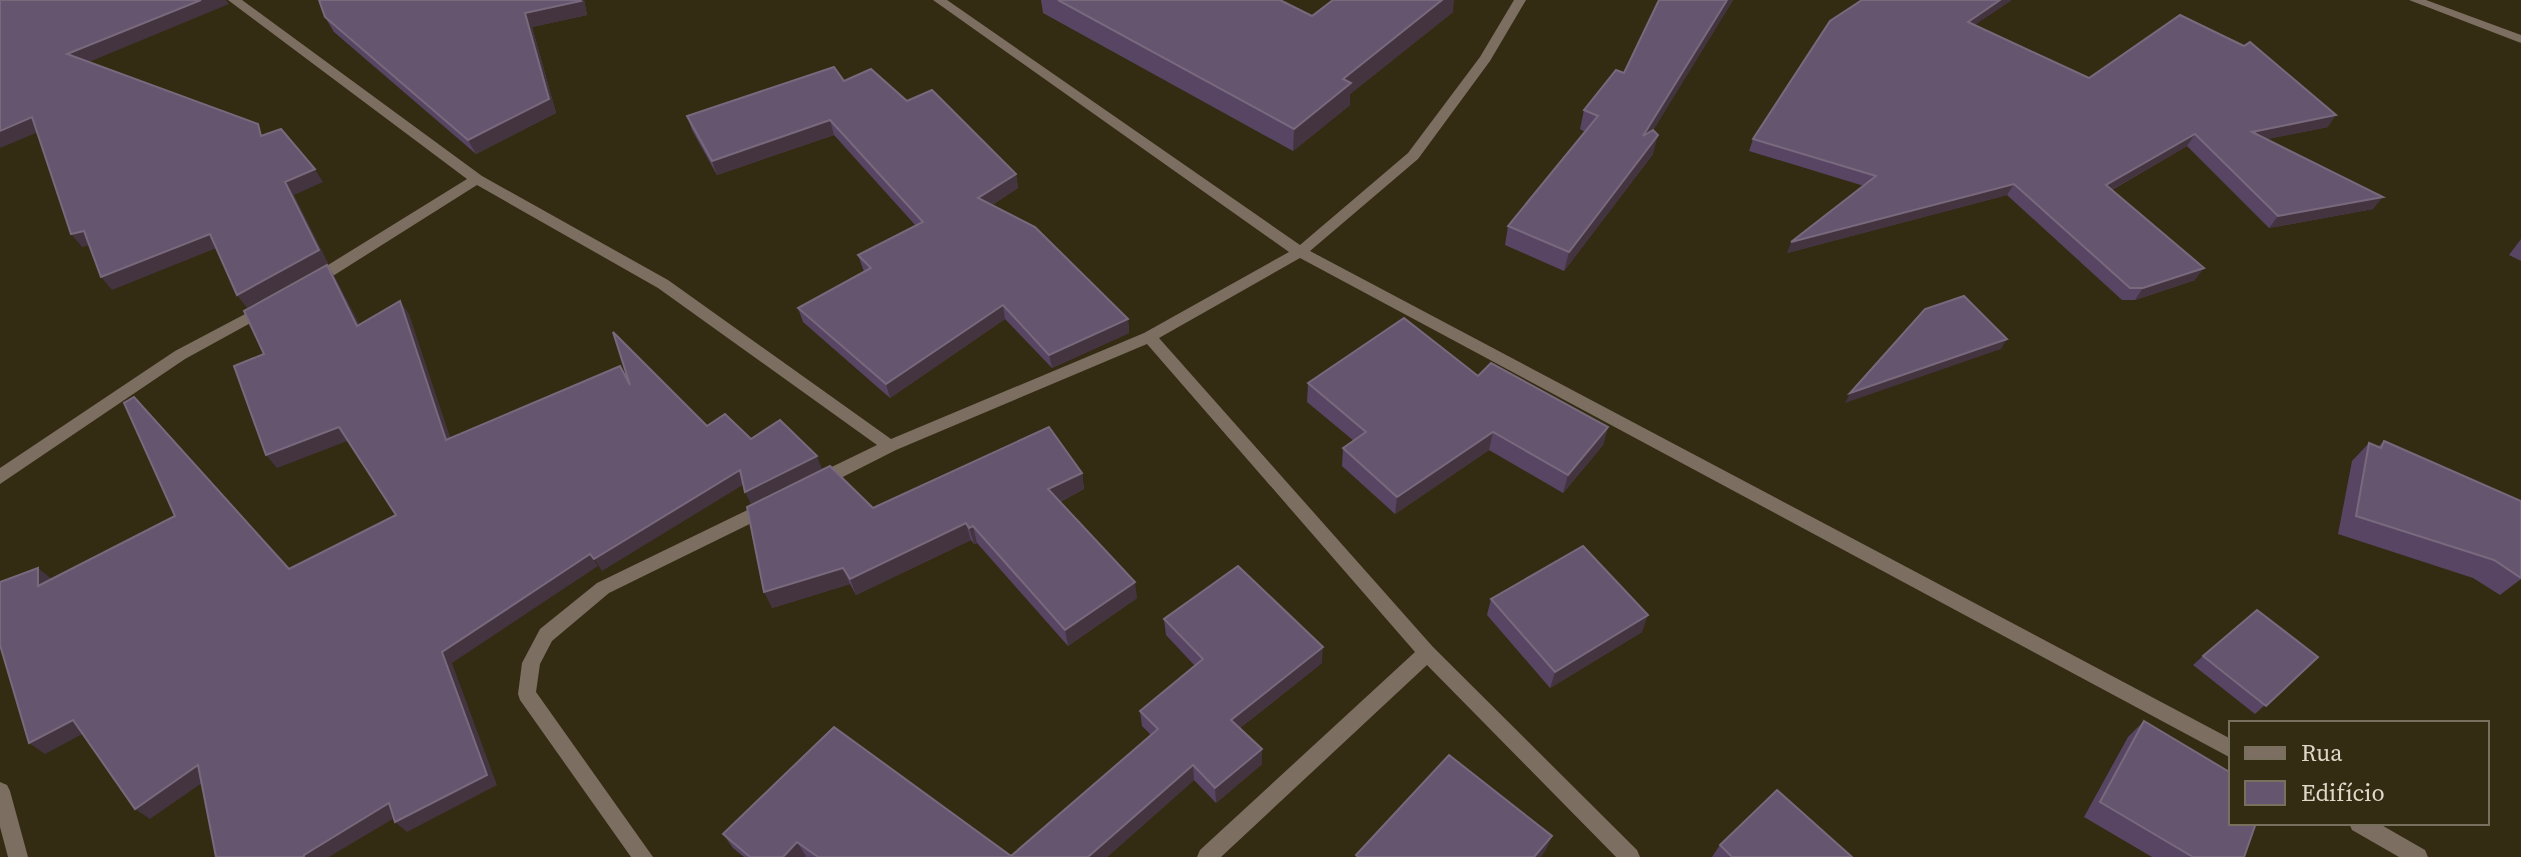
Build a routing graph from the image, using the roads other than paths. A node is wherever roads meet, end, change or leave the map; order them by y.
1 (234, 0) edge
2 (939, 0) edge
3 (1520, 0) edge
4 (2415, 0) edge
5 (2521, 39) edge
6 (477, 179) junction
7 (1300, 252) junction
8 (1149, 337) junction
9 (890, 446) junction
10 (0, 477) edge
11 (805, 488) edge
12 (777, 502) edge
13 (1427, 653) junction
14 (2229, 748) edge
15 (0, 791) edge
16 (2362, 825) edge
17 (18, 857) edge
18 (643, 857) edge
19 (1207, 857) edge
20 (1630, 857) edge
21 (2418, 857) edge

1 - 6 street
2 - 7 street
3 - 7 street
4 - 5 street
6 - 9 street
6 - 10 street
7 - 8 street
7 - 14 street
8 - 9 street
8 - 13 street
9 - 11 street
12 - 18 street
13 - 19 street
13 - 20 street
15 - 17 street
16 - 21 street

